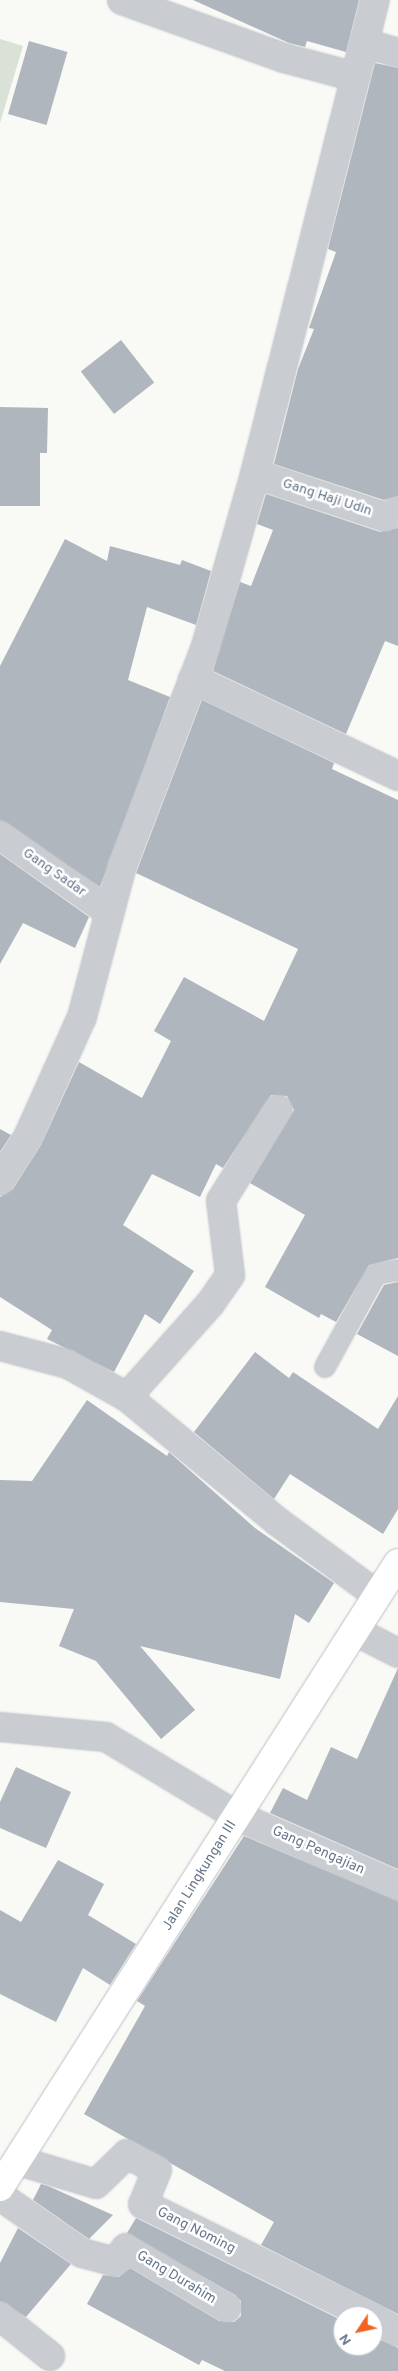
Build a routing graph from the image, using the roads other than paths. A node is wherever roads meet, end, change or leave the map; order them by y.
1 (122, 0) edge
2 (375, 0) edge
3 (364, 43) junction
4 (398, 53) edge
5 (356, 77) junction
6 (256, 474) junction
7 (398, 511) edge
8 (194, 678) junction
9 (398, 776) edge
10 (0, 836) edge
11 (108, 911) junction
12 (278, 1109) dead end
13 (0, 1181) edge
14 (398, 1270) edge
15 (0, 1346) edge
16 (324, 1367) dead end
17 (127, 1397) junction
18 (398, 1563) edge
19 (377, 1595) junction
20 (355, 1631) junction
21 (398, 1653) edge
22 (0, 1727) edge
23 (238, 1816) junction
24 (398, 1886) edge
25 (19, 2161) junction
26 (0, 2187) edge
27 (0, 2196) edge
28 (349, 2306) edge
29 (227, 2308) dead end
30 (0, 2316) edge
31 (383, 2324) edge
32 (398, 2332) edge
33 (50, 2356) dead end

1 - 5 street
2 - 3 street
3 - 4 street
3 - 5 street
5 - 6 street
6 - 7 street, Gang Haji Udin
6 - 8 street
8 - 9 street
8 - 11 street
10 - 11 street, Gang Sadar
11 - 13 street
12 - 17 street
14 - 16 lane
15 - 17 street
17 - 19 street
18 - 19 street, Jalan Lingkungan III
19 - 20 street, Jalan Lingkungan III
20 - 21 street
20 - 23 street, Jalan Lingkungan III
22 - 23 street, Gang Pengajian
23 - 24 street, Gang Pengajian
23 - 25 street, Jalan Lingkungan III
25 - 26 street, Jalan Lingkungan III
25 - 28 street, Gang Noming
27 - 29 street, Gang Durahim
30 - 33 street
31 - 32 street

